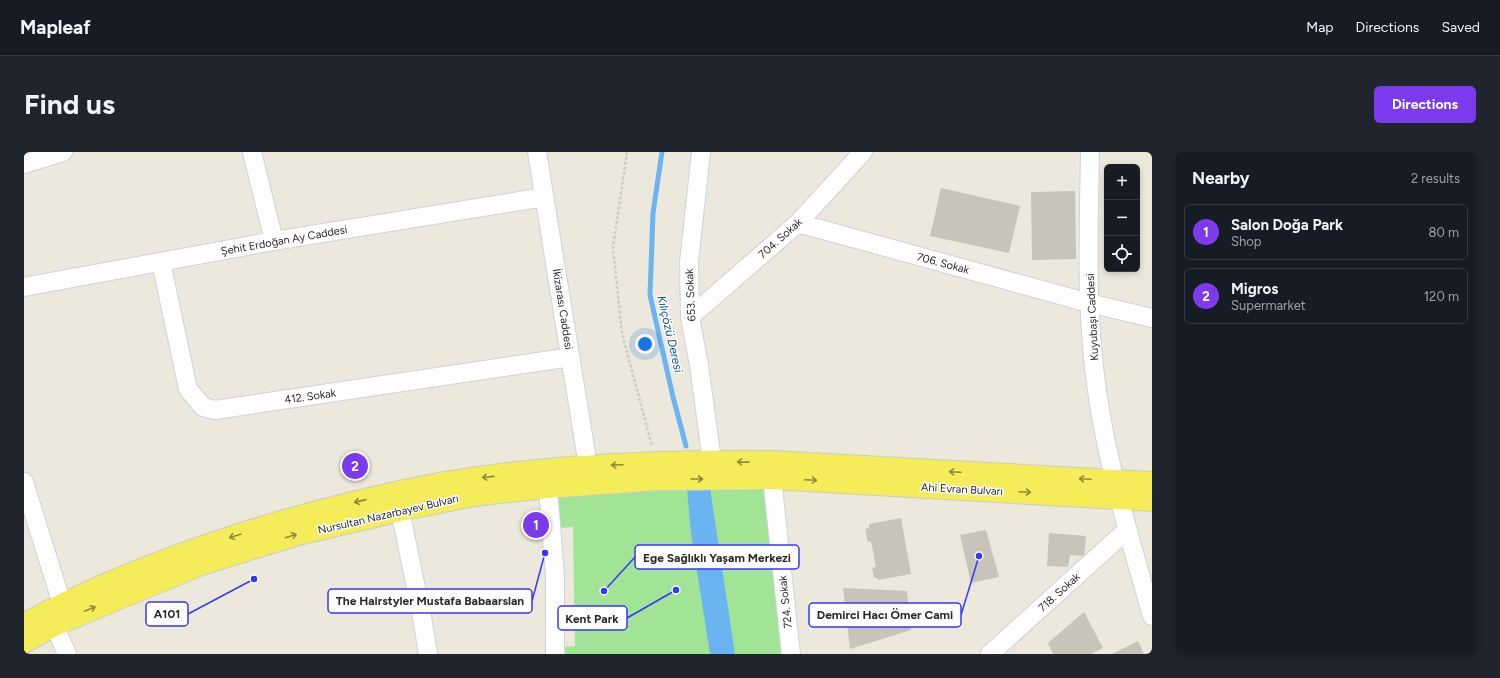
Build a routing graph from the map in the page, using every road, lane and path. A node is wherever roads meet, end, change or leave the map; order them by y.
1 (63, 152) edge
2 (252, 152) edge
3 (537, 152) edge
4 (626, 152) edge
5 (701, 152) edge
6 (863, 152) edge
7 (1090, 152) edge
8 (24, 164) edge
9 (544, 197) junction
10 (798, 223) junction
11 (274, 241) junction
12 (161, 262) junction
13 (24, 287) edge
14 (1088, 303) junction
15 (690, 317) junction
16 (1152, 318) edge
17 (571, 358) junction
18 (712, 461) junction
19 (656, 464) junction
20 (588, 466) junction
21 (773, 470) junction
22 (547, 479) junction
23 (24, 482) edge
24 (1152, 483) edge
25 (1117, 489) junction
26 (1152, 500) edge
27 (400, 510) junction
28 (1127, 530) junction
29 (62, 604) junction
30 (1152, 616) edge
31 (24, 624) edge
32 (54, 625) junction
33 (24, 642) edge
34 (67, 654) edge
35 (428, 654) edge
36 (555, 654) edge
37 (791, 654) edge
38 (990, 654) edge

1 - 8 street
2 - 11 street
3 - 9 street, İkizarası Caddesi
4 - 19 path
5 - 15 street, 653. Sokak
6 - 10 street, 704. Sokak
7 - 14 street, Kuyubaşı Caddesi
9 - 11 street, Şehit Erdoğan Ay Caddesi
9 - 17 street, İkizarası Caddesi
10 - 14 street, 706. Sokak
10 - 15 street, 704. Sokak
11 - 12 street, Şehit Erdoğan Ay Caddesi
12 - 13 street, Şehit Erdoğan Ay Caddesi
12 - 17 street, 412. Sokak
14 - 16 street, 706. Sokak
14 - 25 street, Kuyubaşı Caddesi
15 - 18 street, 653. Sokak
17 - 20 street, İkizarası Caddesi
18 - 19 main road, Nursultan Nazarbayev Bulvarı
21 -> 18 main road
19 -> 20 main road, Nursultan Nazarbayev Bulvarı
20 - 22 main road, Nursultan Nazarbayev Bulvarı
22 -> 21 main road, Nursultan Nazarbayev Bulvarı
21 - 25 main road, Ahi Evran Bulvarı
21 - 37 street, 724. Sokak
22 - 27 main road, Nursultan Nazarbayev Bulvarı
22 -> 29 main road, Nursultan Nazarbayev Bulvarı
22 - 36 street
23 - 29 street
24 - 25 main road, Ahi Evran Bulvarı
25 - 26 main road, Ahi Evran Bulvarı
25 - 28 street, Kuyubaşı Caddesi
32 -> 27 main road, Nursultan Nazarbayev Bulvarı
27 - 35 street
28 - 30 street, Kuyubaşı Caddesi
28 - 38 street, 718. Sokak
29 - 31 main road, Nursultan Nazarbayev Bulvarı
32 - 33 main road, Nursultan Nazarbayev Bulvarı
32 - 34 street

